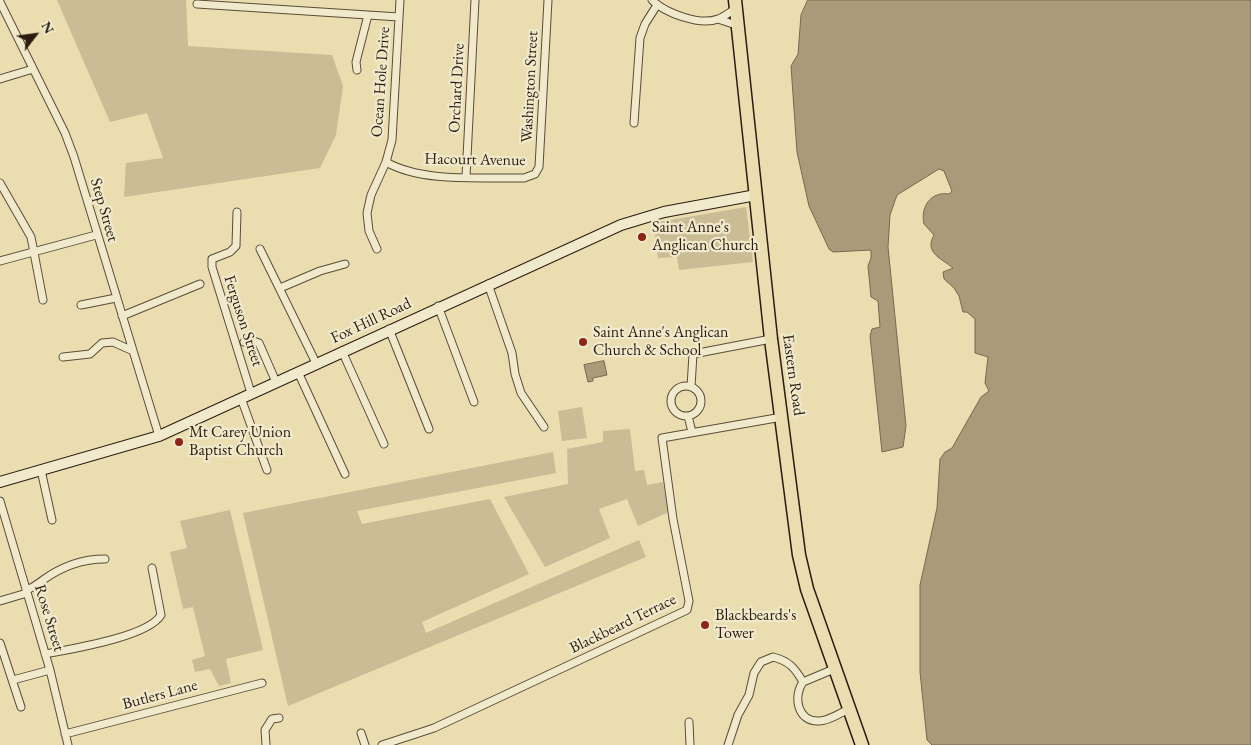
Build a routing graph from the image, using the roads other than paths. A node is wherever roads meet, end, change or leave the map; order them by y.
1 (400, 0) edge
2 (475, 0) edge
3 (548, 0) edge
4 (0, 2) edge
5 (655, 2) edge
6 (232, 3) edge
7 (197, 4) dead end
8 (735, 5) edge
9 (368, 15) junction
10 (399, 17) junction
11 (718, 19) junction
12 (736, 25) junction
13 (33, 69) junction
14 (357, 70) dead end
15 (0, 79) edge
16 (634, 122) dead end
17 (386, 162) junction
18 (535, 174) joint
19 (466, 177) junction
20 (0, 183) edge
21 (756, 195) junction
22 (237, 212) dead end
23 (96, 235) junction
24 (260, 249) dead end
25 (377, 249) dead end
26 (35, 251) junction
27 (0, 261) edge
28 (344, 264) dead end
29 (200, 284) dead end
30 (488, 284) junction
31 (280, 288) junction
32 (116, 298) junction
33 (43, 300) dead end
34 (81, 305) dead end
35 (438, 306) junction
36 (122, 316) junction
37 (389, 329) junction
38 (771, 339) junction
39 (244, 342) dead end
40 (133, 351) junction
41 (342, 352) junction
42 (63, 357) dead end
43 (316, 363) junction
44 (298, 372) junction
45 (276, 382) junction
46 (691, 387) junction
47 (252, 393) junction
48 (241, 398) junction
49 (474, 402) dead end
50 (688, 416) junction
51 (782, 417) junction
52 (544, 427) dead end
53 (429, 429) dead end
54 (692, 432) junction
55 (159, 436) junction
56 (384, 444) dead end
57 (41, 470) junction
58 (268, 470) dead end
59 (345, 474) dead end
60 (1, 480) edge
61 (0, 501) edge
62 (52, 520) dead end
63 (105, 559) dead end
64 (152, 568) dead end
65 (26, 592) junction
66 (0, 601) edge
67 (0, 642) edge
68 (45, 654) junction
69 (834, 669) junction
70 (50, 670) junction
71 (13, 680) junction
72 (803, 682) junction
73 (262, 683) dead end
74 (21, 707) dead end
75 (849, 709) junction
76 (279, 718) dead end
77 (689, 722) dead end
78 (361, 733) dead end
79 (65, 734) junction
80 (68, 745) edge
81 (266, 745) edge
82 (365, 745) edge
83 (382, 745) edge
84 (690, 745) edge
85 (728, 745) edge
86 (862, 745) edge

1 - 10 street, Ocean Hole Drive
2 - 19 street, Orchard Drive
3 - 18 street, Washington Street
4 - 13 street, Step Street
5 - 11 street
5 - 16 street
6 - 7 street
6 - 9 street
8 - 11 street
8 - 12 highway, Eastern Road
9 - 10 street
9 - 14 street
10 - 17 street, Ocean Hole Drive
11 - 12 street
12 - 21 highway, Eastern Road
13 - 15 street
13 - 23 street, Step Street
17 - 19 street, Hacourt Avenue
17 - 25 street, Ocean Hole Drive
18 - 19 street, Hacourt Avenue
20 - 26 street
21 - 30 main road, Fox Hill Road
21 - 38 highway, Eastern Road
22 - 47 street, Ferguson Street
23 - 26 street
23 - 32 street, Step Street
24 - 31 street
26 - 27 street
26 - 33 street
28 - 31 street
29 - 36 street
30 - 35 main road, Fox Hill Road
30 - 52 street
31 - 43 street
32 - 34 street
32 - 36 street, Step Street
35 - 37 main road, Fox Hill Road
35 - 49 street
36 - 40 street, Step Street
37 - 41 main road, Fox Hill Road
37 - 53 street
38 - 46 street
38 - 51 highway, Eastern Road
39 - 45 street
40 - 42 street
40 - 55 street, Step Street
41 - 43 main road, Fox Hill Road
41 - 56 street
43 - 44 main road, Fox Hill Road
44 - 45 main road, Fox Hill Road
44 - 59 street
45 - 47 main road, Fox Hill Road
46 - 50 street
46 - 50 street
47 - 48 main road, Fox Hill Road
48 - 55 main road, Fox Hill Road
48 - 58 street
50 - 54 street
51 - 54 street, Blackbeard Terrace
51 - 69 highway, Eastern Road
54 - 83 street, Blackbeard Terrace
55 - 57 main road, Fox Hill Road
57 - 60 main road, Fox Hill Road
57 - 62 street
61 - 65 street, Rose Street
63 - 65 street
64 - 68 street
65 - 66 street
65 - 68 street, Rose Street
67 - 71 street
68 - 70 street, Rose Street
69 - 72 street
69 - 75 highway, Eastern Road
70 - 71 street
70 - 79 street, Rose Street
71 - 74 street
72 - 75 street
72 - 85 street
73 - 79 street, Butlers Lane
75 - 86 highway, Eastern Road
76 - 81 street
77 - 84 street
78 - 82 street
79 - 80 street, Rose Street

